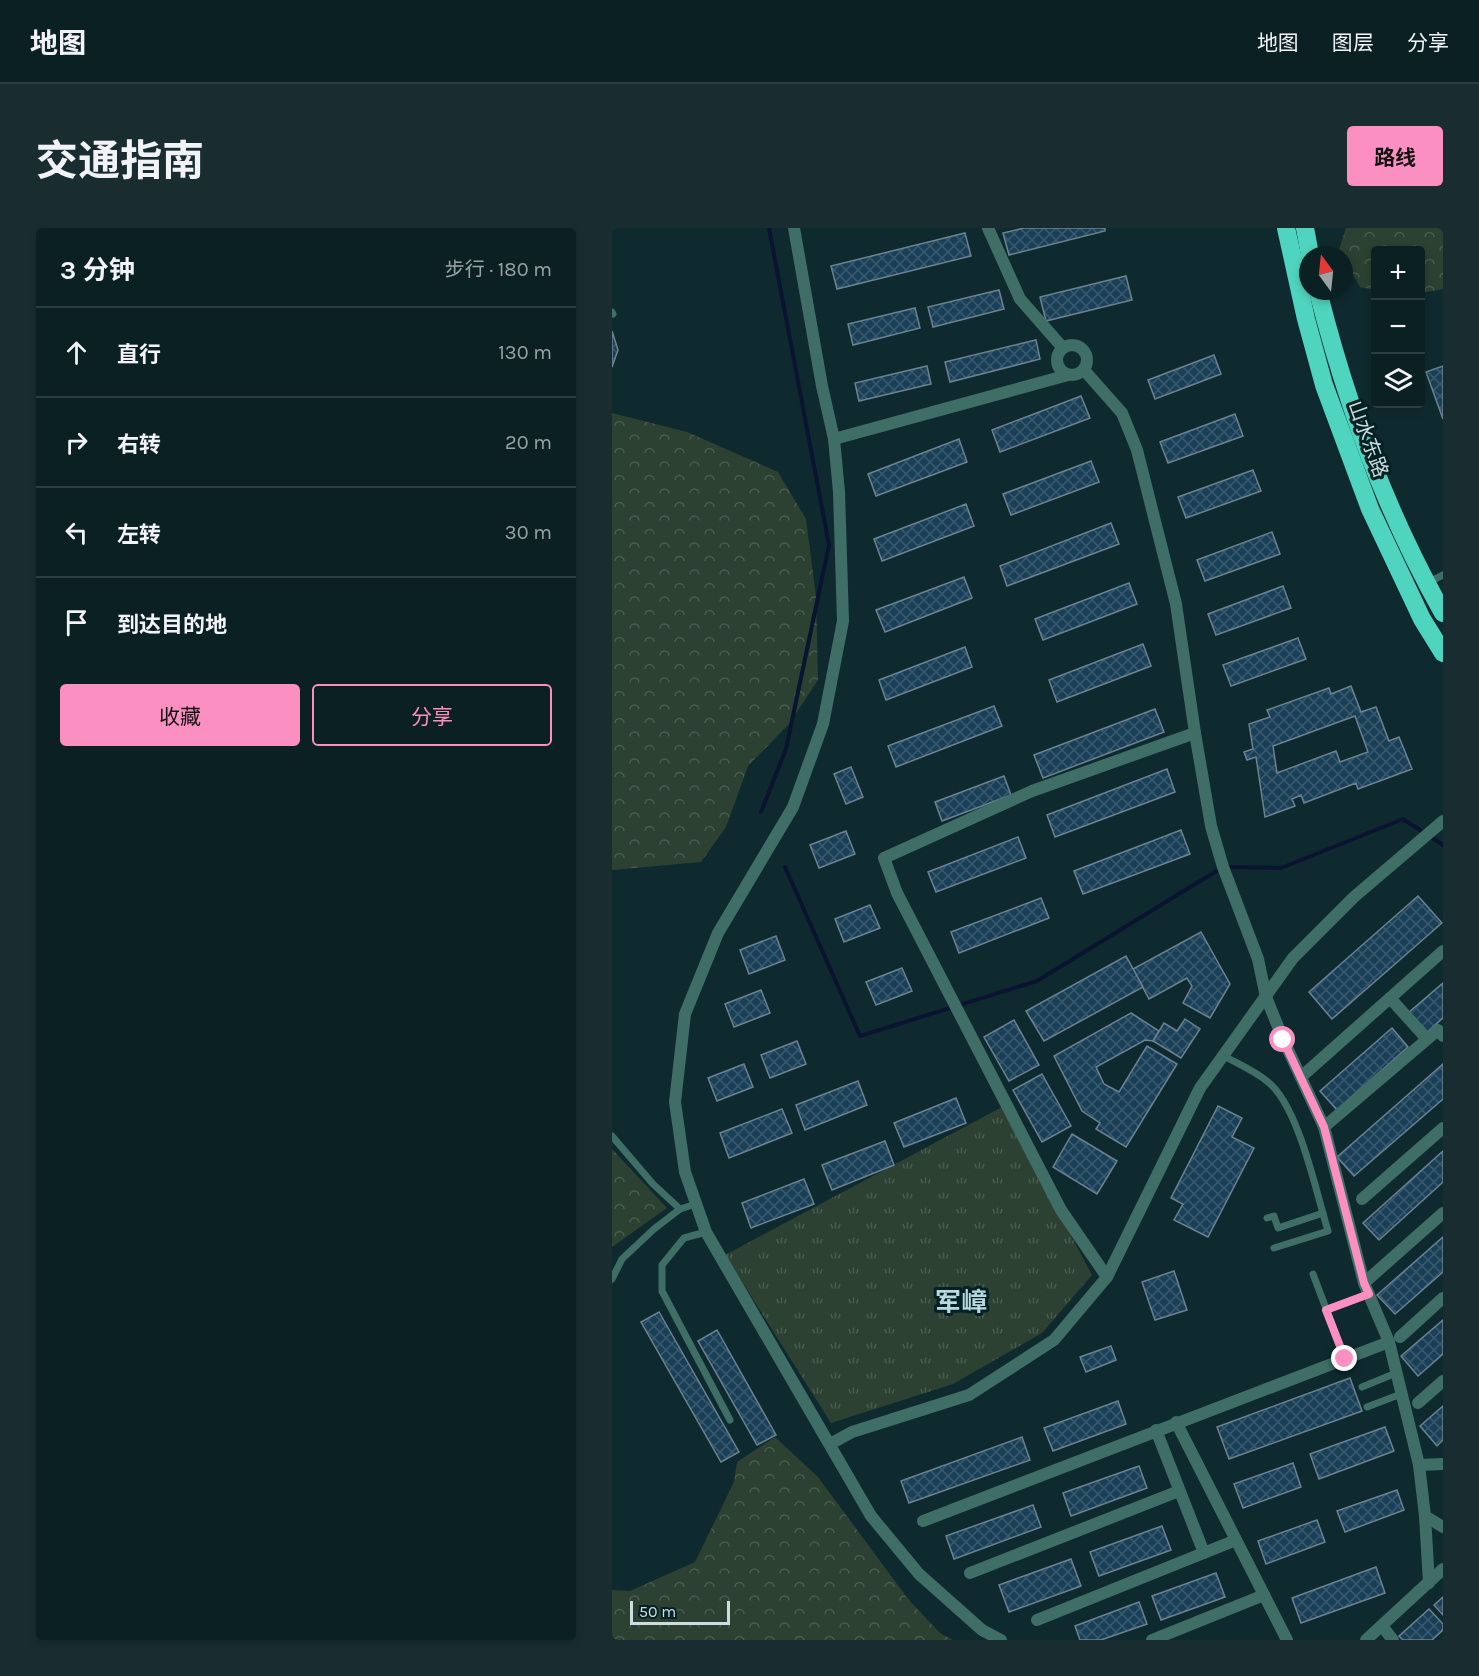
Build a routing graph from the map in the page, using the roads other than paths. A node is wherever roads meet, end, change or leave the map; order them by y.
1 (794, 228) edge
2 (988, 228) edge
3 (1286, 228) edge
4 (1305, 228) edge
5 (1308, 246) edge
6 (1320, 300) edge
7 (1063, 348) junction
8 (1084, 370) junction
9 (1068, 375) junction
10 (834, 439) junction
11 (1443, 575) edge
12 (1426, 583) junction
13 (1443, 613) edge
14 (1443, 653) edge
15 (1195, 733) junction
16 (1443, 821) edge
17 (1443, 951) edge
18 (1266, 997) junction
19 (1390, 998) junction
20 (1443, 1036) edge
21 (1427, 1039) junction
22 (1224, 1056) junction
23 (1300, 1077) junction
24 (1324, 1127) junction
25 (1443, 1128) edge
26 (612, 1136) edge
27 (1362, 1199) dead end
28 (696, 1204) junction
29 (680, 1209) junction
30 (1323, 1213) junction
31 (1443, 1213) edge
32 (1267, 1218) dead end
33 (706, 1232) junction
34 (1274, 1248) dead end
35 (1313, 1274) dead end
36 (1107, 1277) junction
37 (612, 1279) edge
38 (1367, 1289) junction
39 (1443, 1298) edge
40 (1326, 1310) junction
41 (1394, 1339) junction
42 (1345, 1359) junction
43 (1396, 1373) junction
44 (1443, 1381) edge
45 (1362, 1387) dead end
46 (1401, 1394) junction
47 (1418, 1403) dead end
48 (1367, 1407) dead end
49 (730, 1420) dead end
50 (1176, 1422) junction
51 (1156, 1430) junction
52 (830, 1444) junction
53 (1443, 1464) edge
54 (1419, 1465) junction
55 (1179, 1491) junction
56 (1425, 1516) junction
57 (923, 1521) dead end
58 (1443, 1527) edge
59 (1236, 1540) junction
60 (1204, 1553) junction
61 (1443, 1569) edge
62 (970, 1573) dead end
63 (1429, 1582) junction
64 (1264, 1595) junction
65 (1036, 1620) dead end
66 (1382, 1626) junction
67 (1001, 1640) edge
68 (1152, 1640) edge
69 (1287, 1640) edge
70 (1366, 1640) edge
71 (1393, 1640) edge

1 - 10 street
2 - 7 street
3 - 14 highway, 山水东路
4 - 5 highway
6 - 12 highway, 山水东路
7 - 8 street
7 - 9 street
8 - 9 street
8 - 15 street
9 - 10 street
10 - 28 street
11 - 12 lane
12 - 13 highway, 山水东路
15 - 18 street
15 - 36 street
16 - 18 street
17 - 19 street
18 - 22 street
18 - 23 street
19 - 21 street
19 - 23 street
20 - 21 street
21 - 24 street
22 - 30 lane
22 - 36 street
23 - 24 street
24 - 38 street
25 - 27 street
26 - 29 lane
28 - 29 lane
28 - 33 street
29 - 37 lane
30 - 32 lane
30 - 34 lane
31 - 38 street
33 - 49 lane
33 - 52 street
35 - 40 lane
36 - 52 street
38 - 40 lane
38 - 41 street
39 - 41 street
40 - 42 lane
41 - 42 street
41 - 43 street
42 - 50 street
43 - 45 lane
43 - 46 street
44 - 47 street
46 - 48 lane
46 - 54 street
50 - 51 street
50 - 59 street
51 - 55 street
51 - 57 street
52 - 67 street
53 - 54 street
54 - 56 street
55 - 60 street
55 - 62 street
56 - 58 street
56 - 63 street
59 - 60 street
59 - 64 street
60 - 65 street
61 - 63 street
63 - 66 street
64 - 68 street
64 - 69 street
66 - 70 street
66 - 71 street

